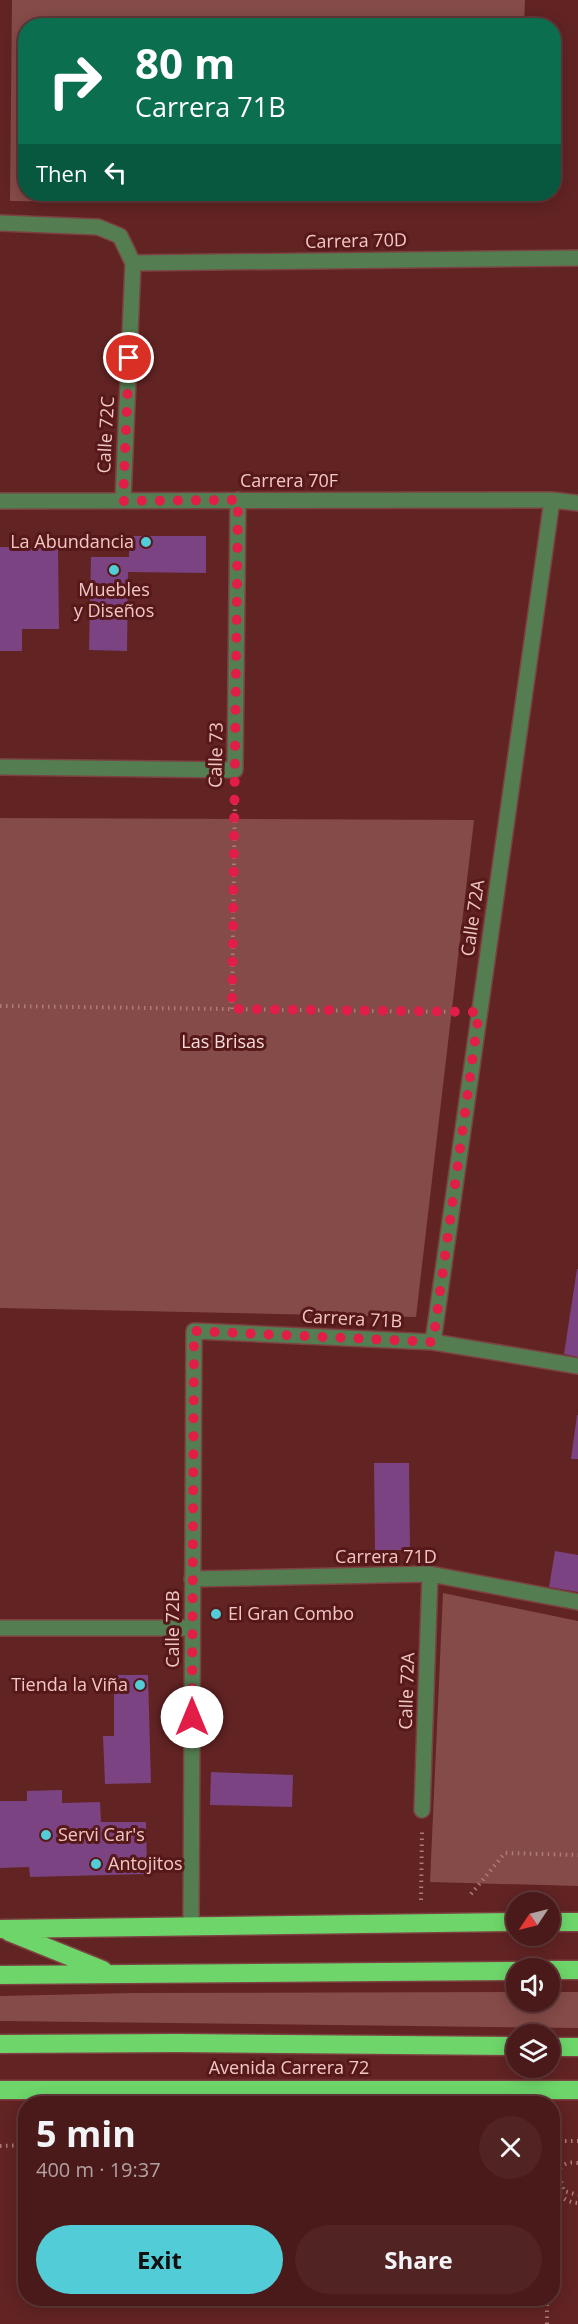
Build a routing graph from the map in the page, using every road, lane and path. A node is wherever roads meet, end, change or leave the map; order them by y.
1 (0, 223) edge
2 (578, 258) edge
3 (134, 263) junction
4 (238, 500) junction
5 (552, 500) junction
6 (0, 501) edge
7 (123, 501) junction
8 (578, 503) edge
9 (0, 766) edge
10 (235, 770) junction
11 (0, 1006) edge
12 (232, 1009) junction
13 (479, 1012) junction
14 (194, 1331) joint
15 (433, 1342) junction
16 (578, 1366) edge
17 (430, 1574) junction
18 (192, 1579) junction
19 (578, 1602) edge
20 (0, 1628) edge
21 (192, 1628) junction
22 (422, 1810) joint
23 (578, 1855) edge
24 (471, 1894) dead end
25 (506, 1922) edge
26 (560, 1922) edge
27 (578, 1922) edge
28 (421, 1923) junction
29 (191, 1926) junction
30 (0, 1929) edge
31 (578, 1970) edge
32 (506, 1971) edge
33 (560, 1971) edge
34 (113, 1974) junction
35 (0, 1975) edge
36 (0, 2044) edge
37 (506, 2046) edge
38 (560, 2047) edge
39 (578, 2047) edge
40 (0, 2090) edge
41 (554, 2090) junction
42 (578, 2090) edge
43 (554, 2096) edge
44 (578, 2140) edge
45 (560, 2141) edge
46 (18, 2145) edge
47 (0, 2146) edge
48 (578, 2163) edge
49 (560, 2169) edge
50 (560, 2178) edge
51 (560, 2195) edge
52 (578, 2195) edge
53 (578, 2203) edge
54 (548, 2306) edge
55 (547, 2324) edge

1 - 3 street
2 - 3 street, Carrera 70D
3 - 7 street, Calle 72C
4 - 5 street, Carrera 70F
4 - 7 street, Carrera 70F
4 - 10 street, Calle 73
5 - 8 street, Carrera 70F
5 - 13 street, Calle 72A
6 - 7 street, Carrera 70F
9 - 10 street
10 - 12 path, Calle 73
11 - 12 path
12 - 13 path
13 - 15 street, Calle 72A
14 - 15 street, Carrera 71B
14 - 18 street, Calle 72B
15 - 16 street, Carrera 71B
17 - 18 street, Carrera 71D
17 - 19 street, Carrera 71D
17 - 22 street, Calle 72A
18 - 21 street, Calle 72B
20 - 21 street
21 - 29 street, Calle 72B
22 - 28 path
23 - 24 path
25 - 28 highway
26 - 27 highway
28 - 29 highway
29 - 30 highway
30 - 34 highway
31 - 33 highway
32 - 34 highway
34 - 35 highway
36 - 37 highway, Avenida Carrera 72
38 - 39 highway
40 - 41 highway, Avenida Carrera 72
41 - 42 highway, Avenida Carrera 72
41 - 43 path
44 - 45 path
46 - 47 path
48 - 49 path, bridge
50 - 52 path
51 - 53 path, bridge
54 - 55 path

